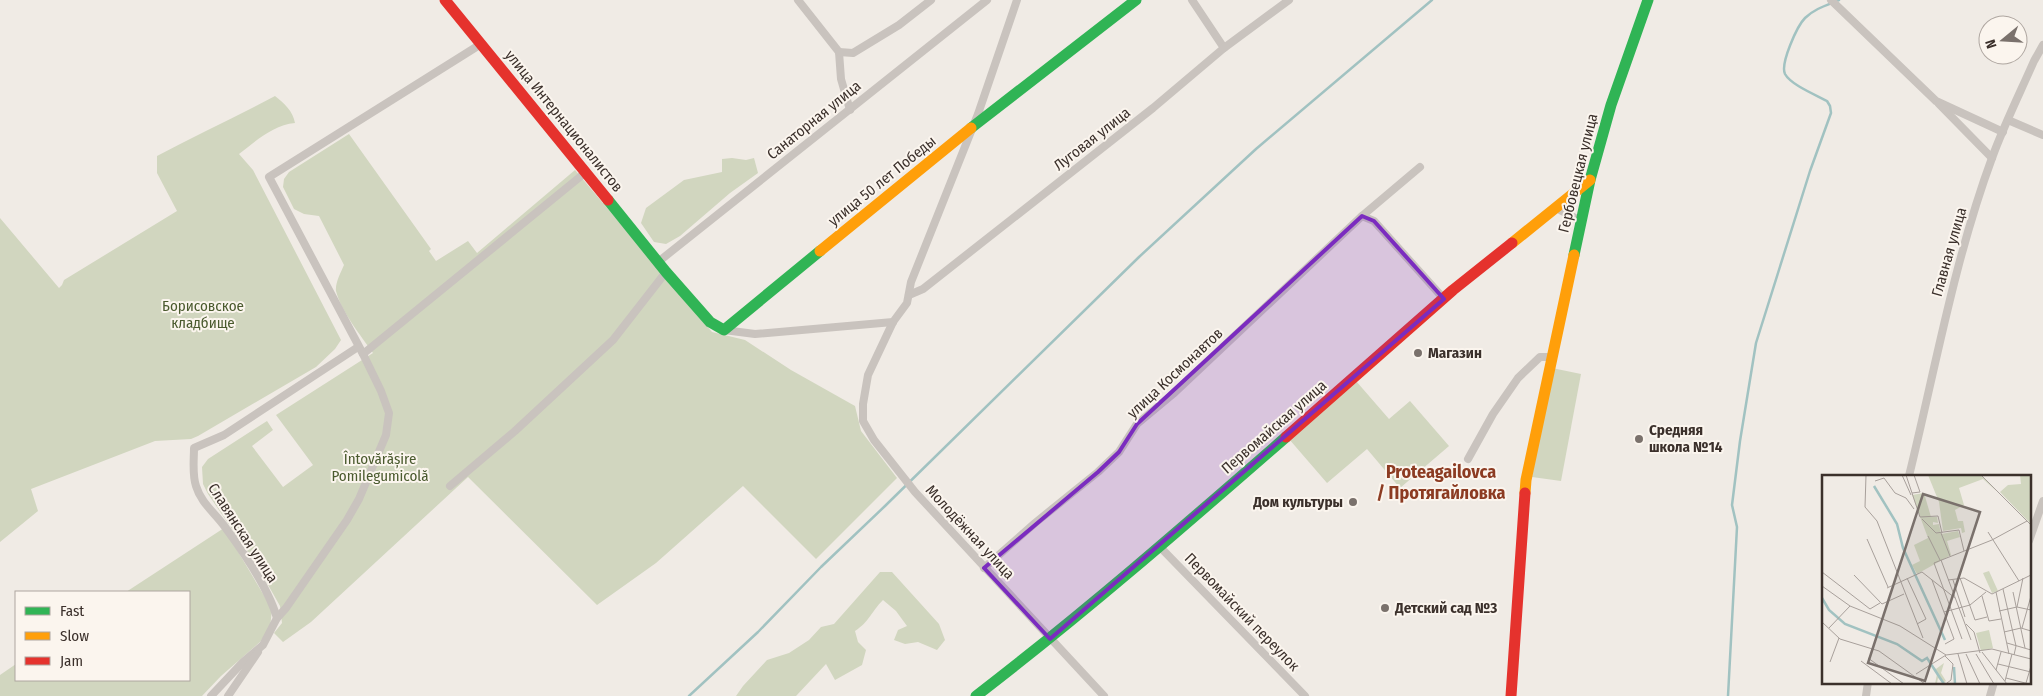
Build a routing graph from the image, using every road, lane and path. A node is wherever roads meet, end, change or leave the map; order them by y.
1 (445, 0) edge
2 (798, 0) edge
3 (931, 0) edge
4 (987, 0) edge
5 (1017, 0) edge
6 (1136, 0) edge
7 (1192, 0) edge
8 (1289, 0) edge
9 (1648, 0) edge
10 (1834, 3) edge
11 (481, 44) junction
12 (2043, 45) edge
13 (1224, 48) junction
14 (840, 52) junction
15 (1936, 101) junction
16 (850, 110) junction
17 (2008, 120) junction
18 (973, 127) junction
19 (2002, 132) junction
20 (2043, 135) edge
21 (1992, 158) junction
22 (1420, 167) dead end
23 (586, 172) junction
24 (1590, 180) junction
25 (1556, 208) junction
26 (1362, 216) junction
27 (1581, 221) junction
28 (658, 262) junction
29 (666, 272) junction
30 (909, 295) junction
31 (1444, 299) junction
32 (893, 322) junction
33 (724, 330) junction
34 (361, 351) junction
35 (1551, 357) junction
36 (1468, 459) dead end
37 (1909, 475) edge
38 (450, 486) dead end
39 (2043, 501) edge
40 (2030, 539) edge
41 (1160, 547) junction
42 (984, 568) junction
43 (277, 618) junction
44 (1050, 639) junction
45 (263, 645) junction
46 (211, 696) edge
47 (228, 696) edge
48 (976, 696) edge
49 (1104, 696) edge
50 (1305, 696) edge
51 (1511, 696) edge

1 - 11 street, улица Интернационалистов
2 - 14 street
3 - 14 street
4 - 16 street, Санаторная улица
5 - 18 street, Молодёжная улица
6 - 18 street, улица 50 лет Победы
7 - 13 street
8 - 13 street, Луговая улица
9 - 24 street, Гербовецкая улица
10 - 15 street
11 - 23 street, улица Интернационалистов
11 - 34 street
12 - 17 street, Главная улица
13 - 30 street, Луговая улица
14 - 16 street
15 - 19 street
15 - 21 street
16 - 28 street, Санаторная улица
17 - 19 street, Главная улица
17 - 20 street
18 - 30 street, Молодёжная улица
18 - 33 street, улица 50 лет Победы
19 - 21 street, Главная улица
21 - 37 street, Главная улица
22 - 26 street, улица Космонавтов
23 - 28 street, улица Интернационалистов
23 - 34 street
24 - 25 street, Первомайская улица
24 - 27 street, Гербовецкая улица
25 - 27 street
25 - 31 street, Первомайская улица
26 - 31 street
26 - 42 street, улица Космонавтов
27 - 35 street, Гербовецкая улица
28 - 29 street
29 - 33 street
29 - 38 street
30 - 32 street, Молодёжная улица
31 - 41 street, Первомайская улица
32 - 33 street
32 - 42 street, Молодёжная улица
34 - 43 street
34 - 43 street, Славянская улица
35 - 36 street
35 - 51 street, Гербовецкая улица
39 - 40 street
41 - 44 street, Первомайская улица
41 - 50 street, Первомайский переулок
42 - 44 street, Молодёжная улица
43 - 45 street
44 - 48 street, Первомайская улица
44 - 49 street, Молодёжная улица
45 - 46 street
45 - 47 street

